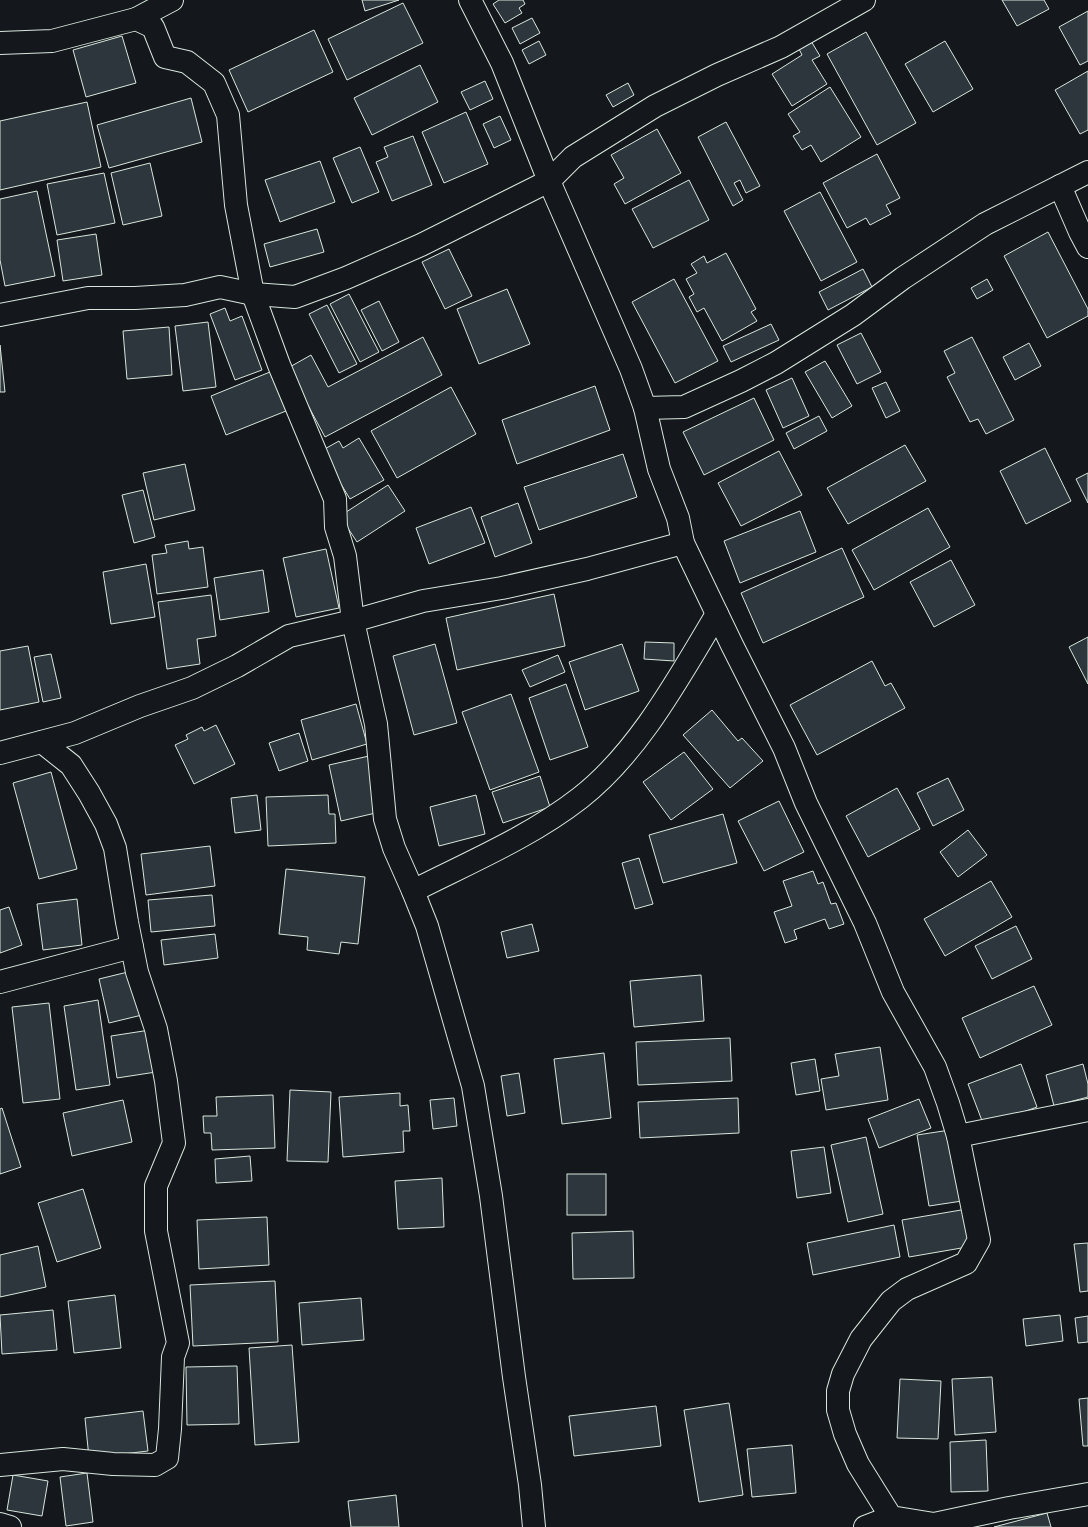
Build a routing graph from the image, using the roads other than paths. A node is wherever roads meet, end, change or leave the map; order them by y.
1 (172, 0) edge
2 (470, 0) edge
3 (864, 0) edge
4 (136, 19) junction
5 (0, 43) edge
6 (1088, 172) edge
7 (549, 180) junction
8 (1060, 186) junction
9 (1088, 247) edge
10 (253, 294) junction
11 (0, 315) edge
12 (645, 408) junction
13 (683, 543) junction
14 (717, 614) junction
15 (353, 621) junction
16 (75, 733) junction
17 (42, 742) junction
18 (0, 753) edge
19 (71, 765) junction
20 (413, 891) junction
21 (132, 947) junction
22 (0, 982) edge
23 (1088, 1110) edge
24 (958, 1136) junction
25 (0, 1465) edge
26 (1088, 1494) edge
27 (892, 1517) junction
28 (0, 1524) edge
29 (934, 1525) edge
30 (10, 1527) edge
31 (534, 1527) edge
32 (865, 1527) edge

1 - 4 street
2 - 7 street
3 - 7 street
4 - 5 street
4 - 10 street
6 - 8 street
7 - 10 street
7 - 12 street
8 - 9 street
8 - 12 street
10 - 11 street
10 - 15 street
12 - 13 street
13 - 14 street
13 - 15 street
14 - 20 street
14 - 24 street
15 - 16 street
15 - 20 street
16 - 17 street
16 - 19 street
17 - 18 street
17 - 19 street
19 - 21 street
20 - 31 street
21 - 22 street
21 - 25 street
23 - 24 street
24 - 27 street
26 - 29 street
27 - 29 street
27 - 32 street
28 - 30 street

